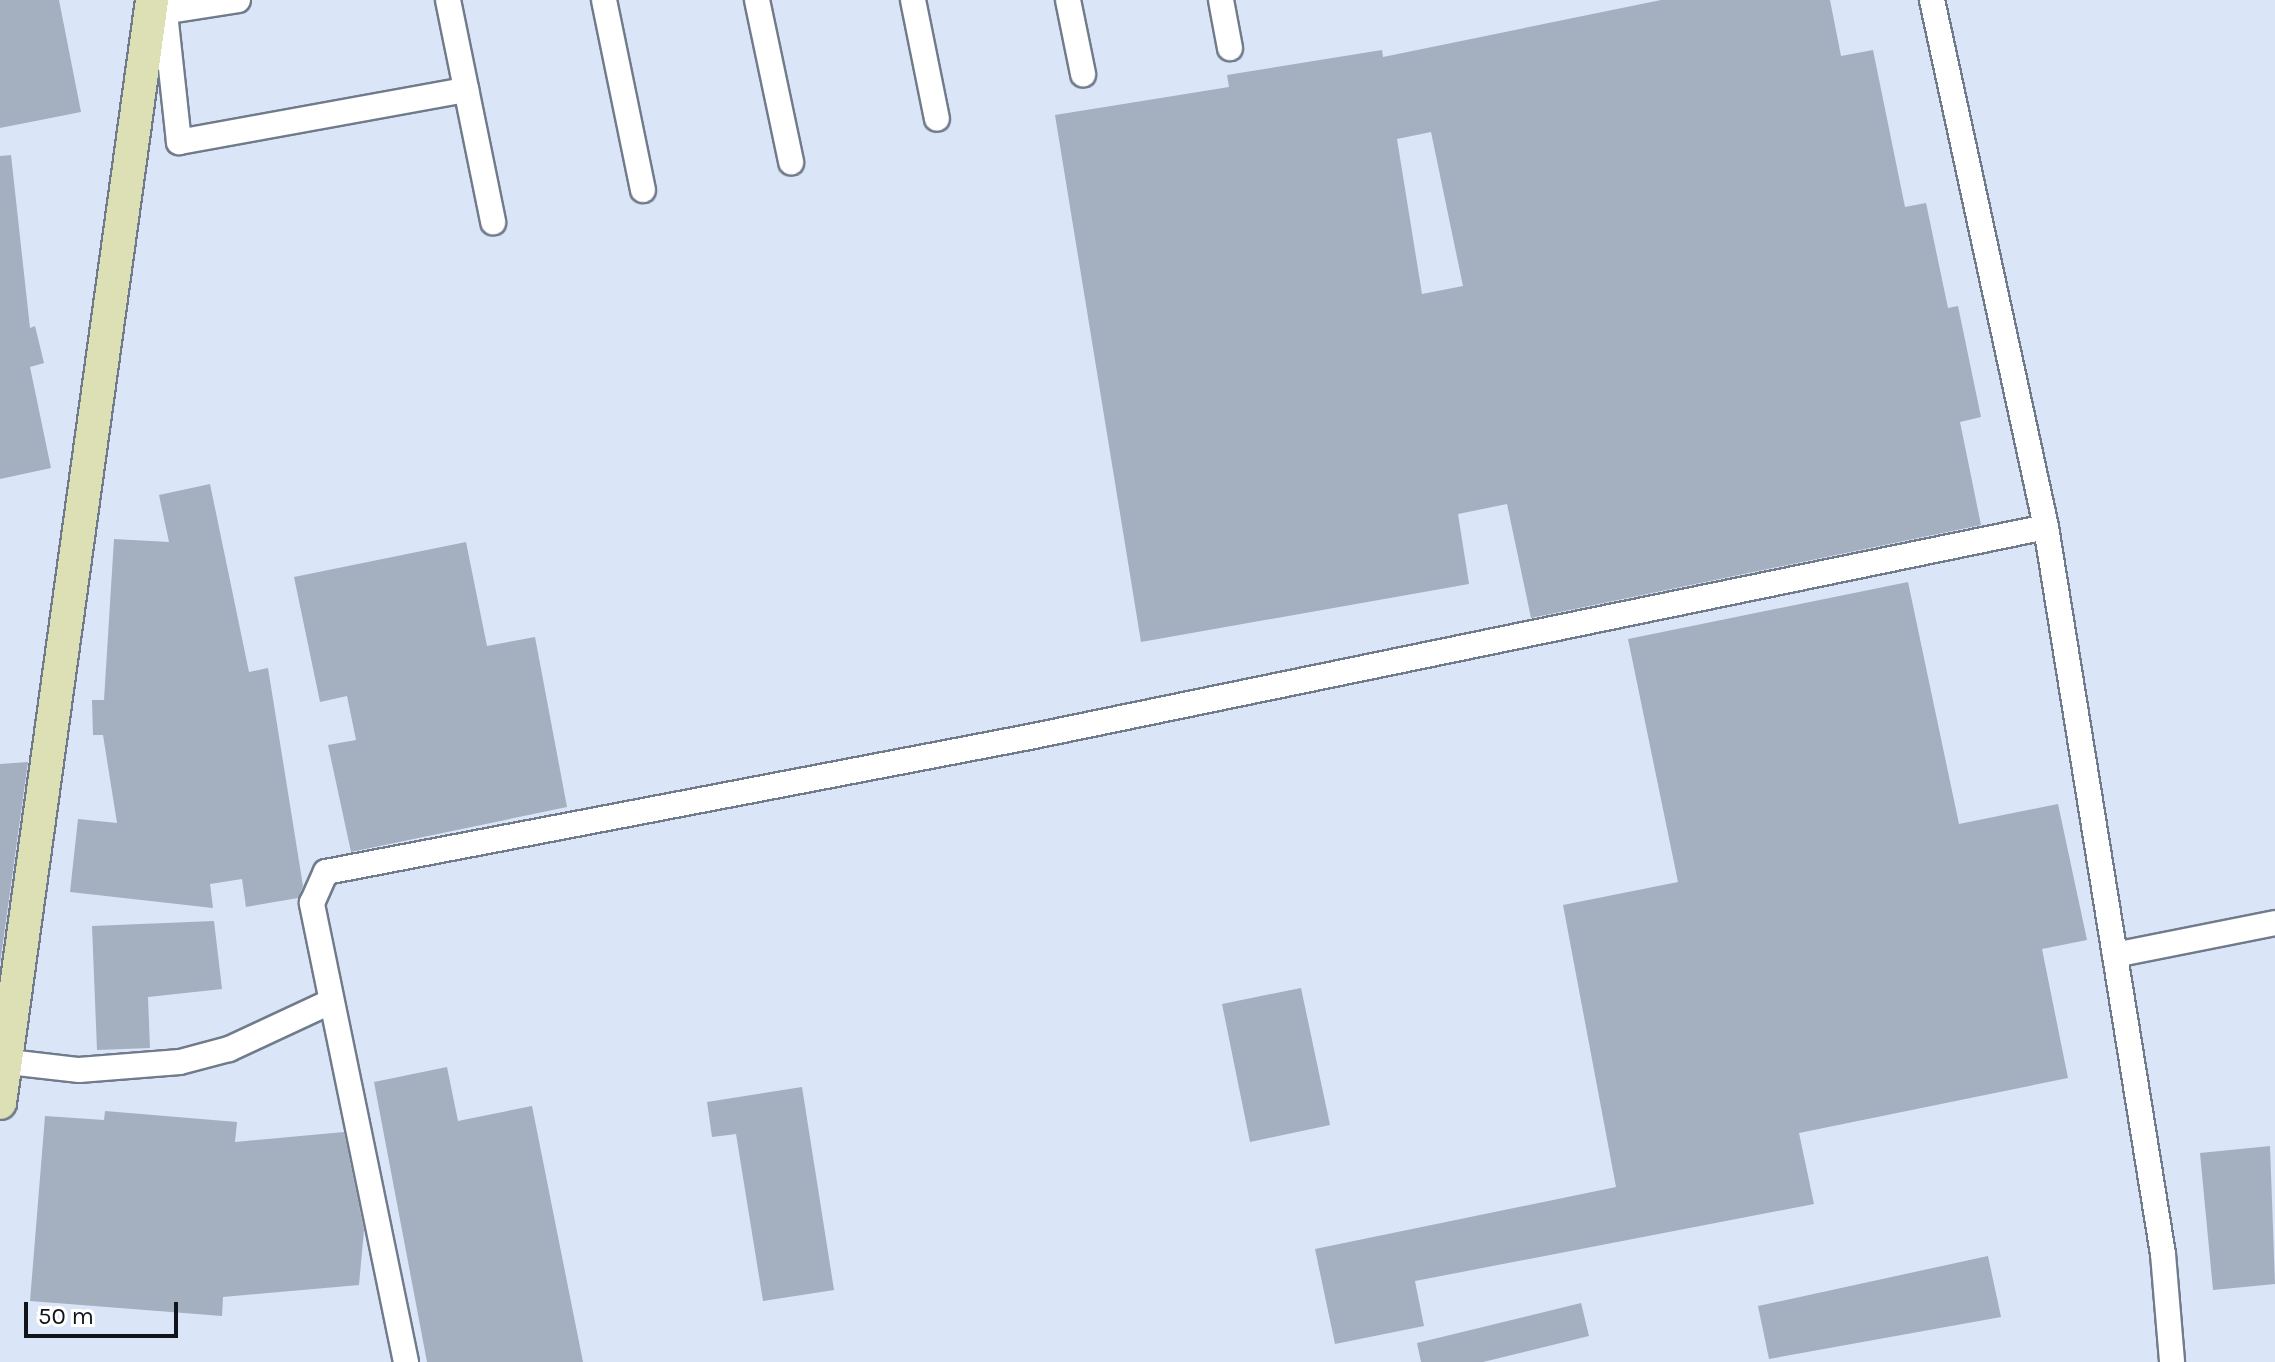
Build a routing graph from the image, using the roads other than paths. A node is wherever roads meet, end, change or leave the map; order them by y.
1 (238, 0) edge
2 (448, 0) edge
3 (604, 0) edge
4 (757, 0) edge
5 (913, 0) edge
6 (1068, 0) edge
7 (1221, 0) edge
8 (1932, 0) edge
9 (154, 6) edge
10 (1230, 48) dead end
11 (1083, 74) dead end
12 (466, 90) junction
13 (937, 119) dead end
14 (791, 162) dead end
15 (643, 190) dead end
16 (493, 222) dead end
17 (2046, 527) junction
18 (2275, 923) edge
19 (2115, 955) junction
20 (330, 1002) junction
21 (3, 1060) edge
22 (0, 1103) edge
23 (406, 1362) edge
24 (2172, 1362) edge

1 - 9 street
2 - 12 street
3 - 15 street
4 - 14 street
5 - 13 street
6 - 11 street
7 - 10 street
8 - 17 street
9 - 12 street
9 - 21 street
12 - 16 street
17 - 19 street
17 - 20 street
18 - 19 street
19 - 24 street
20 - 21 street
20 - 23 street
21 - 22 street

